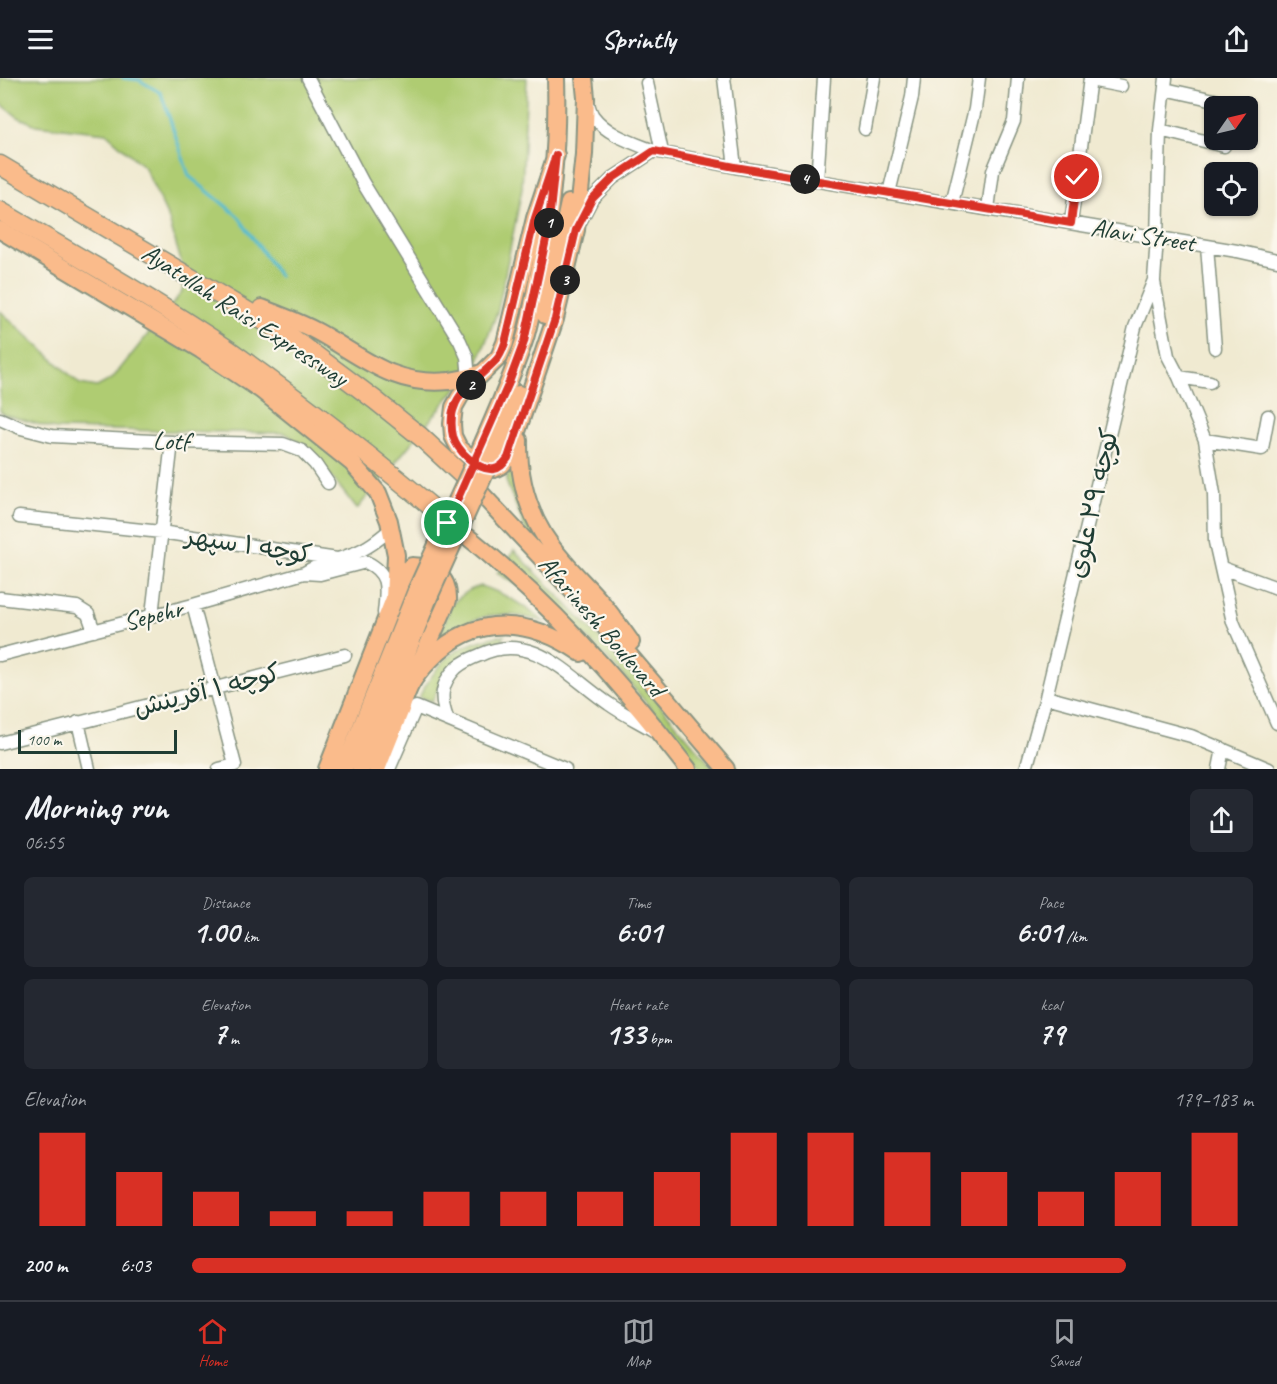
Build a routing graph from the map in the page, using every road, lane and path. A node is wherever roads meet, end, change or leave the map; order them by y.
1 (308, 78) edge
2 (556, 78) edge
3 (582, 78) edge
4 (724, 78) edge
5 (824, 78) edge
6 (874, 78) edge
7 (914, 78) edge
8 (979, 78) edge
9 (1018, 78) edge
10 (1090, 79) edge
11 (646, 83) dead end
12 (1166, 83) edge
13 (1121, 86) dead end
14 (1206, 96) edge
15 (586, 98) junction
16 (866, 129) dead end
17 (1160, 130) junction
18 (1204, 141) edge
19 (658, 151) junction
20 (556, 155) junction
21 (0, 165) edge
22 (735, 167) junction
23 (817, 181) junction
24 (889, 193) junction
25 (952, 203) junction
26 (988, 209) junction
27 (0, 211) edge
28 (1071, 223) junction
29 (0, 230) edge
30 (576, 230) junction
31 (1157, 238) junction
32 (1207, 246) junction
33 (1277, 260) edge
34 (1154, 280) junction
35 (222, 296) junction
36 (262, 308) joint
37 (1215, 348) dead end
38 (227, 349) junction
39 (487, 370) junction
40 (1179, 377) junction
41 (468, 378) junction
42 (1210, 382) dead end
43 (261, 390) junction
44 (1268, 416) dead end
45 (0, 419) edge
46 (519, 426) junction
47 (1205, 440) junction
48 (172, 442) junction
49 (484, 458) junction
50 (328, 483) dead end
51 (474, 486) joint
52 (19, 517) dead end
53 (454, 526) joint
54 (391, 528) junction
55 (161, 532) junction
56 (337, 559) junction
57 (1222, 568) junction
58 (304, 573) junction
59 (1277, 588) edge
60 (423, 594) junction
61 (0, 598) edge
62 (394, 600) junction
63 (193, 605) junction
64 (152, 615) junction
65 (94, 631) junction
66 (382, 632) junction
67 (0, 655) edge
68 (345, 656) dead end
69 (609, 675) junction
70 (411, 683) junction
71 (656, 687) junction
72 (213, 688) junction
73 (1046, 697) junction
74 (447, 718) junction
75 (78, 722) junction
76 (1277, 723) edge
77 (662, 736) junction
78 (0, 743) edge
79 (1222, 749) junction
80 (89, 769) edge
81 (219, 769) edge
82 (327, 769) edge
83 (344, 769) edge
84 (361, 769) edge
85 (377, 769) edge
86 (389, 769) edge
87 (565, 769) edge
88 (688, 769) edge
89 (726, 769) edge
90 (1026, 769) edge
91 (1218, 769) edge
92 (1269, 769) edge

1 - 41 street
2 - 20 main road
3 - 15 main road
3 - 49 main road
4 - 22 street
5 - 23 street
6 - 16 street
7 - 24 street
8 - 25 street
9 - 26 street
10 - 13 street
10 - 28 street
11 - 19 street
12 - 14 street
12 - 17 street, کوچه ۲۹ علوی
15 - 19 street, Alavi Street
15 - 30 main road
17 - 18 street
17 - 31 street, کوچه ۲۹ علوی
19 - 22 street, Alavi Street
19 - 30 street
20 - 39 main road
20 - 49 main road
21 - 35 highway, Ayatollah Raisi Expressway
22 - 23 street, Alavi Street
23 - 24 street, Alavi Street
24 - 25 street, Alavi Street
25 - 26 street, Alavi Street
26 - 28 street, Alavi Street
27 - 38 highway, Ayatollah Raisi Expressway
28 - 31 street, Alavi Street
29 - 43 main road
30 - 46 main road
31 - 32 street, Alavi Street
31 - 34 street, کوچه ۲۹ علوی
32 - 33 street, Alavi Street
32 - 37 street
34 - 40 street
34 - 73 street, کوچه ۲۹ علوی
35 - 36 highway
35 - 51 highway, Ayatollah Raisi Expressway
36 - 41 main road
38 - 43 highway
38 - 53 highway, Ayatollah Raisi Expressway
39 - 41 main road
39 - 46 main road
40 - 42 street
40 - 47 street
43 - 54 main road
44 - 47 street
45 - 48 street, Lotf
46 - 71 main road
47 - 57 street
48 - 50 street, Lotf
48 - 55 street
49 - 60 main road, bridge
51 - 71 main road, Afarinesh Boulevard
52 - 55 street, کوچه ۱ سپهر
53 - 69 main road, Afarinesh Boulevard
54 - 56 street, Sepehr
54 - 62 main road
55 - 56 street, کوچه ۱ سپهر
55 - 64 street
56 - 58 street, Sepehr
57 - 59 street
57 - 76 street
58 - 63 street, Sepehr
58 - 66 street, Sepehr
60 - 83 main road
60 - 84 main road
61 - 65 street
62 - 66 main road
62 - 70 main road
63 - 64 street, Sepehr
63 - 72 street
64 - 65 street, Sepehr
65 - 67 street, Sepehr
66 - 82 main road
68 - 72 street, کوچه ۱ آفرینش
69 - 70 main road
69 - 77 main road, Afarinesh Boulevard
70 - 85 main road
71 - 89 main road, Afarinesh Boulevard
72 - 75 street, کوچه ۱ آفرینش
72 - 81 street
73 - 79 street
73 - 90 street, کوچه ۲۹ علوی
74 - 77 street
74 - 86 street
74 - 87 street
75 - 78 street, کوچه ۱ آفرینش
75 - 80 street
77 - 88 main road, Afarinesh Boulevard
79 - 91 street
79 - 92 street

